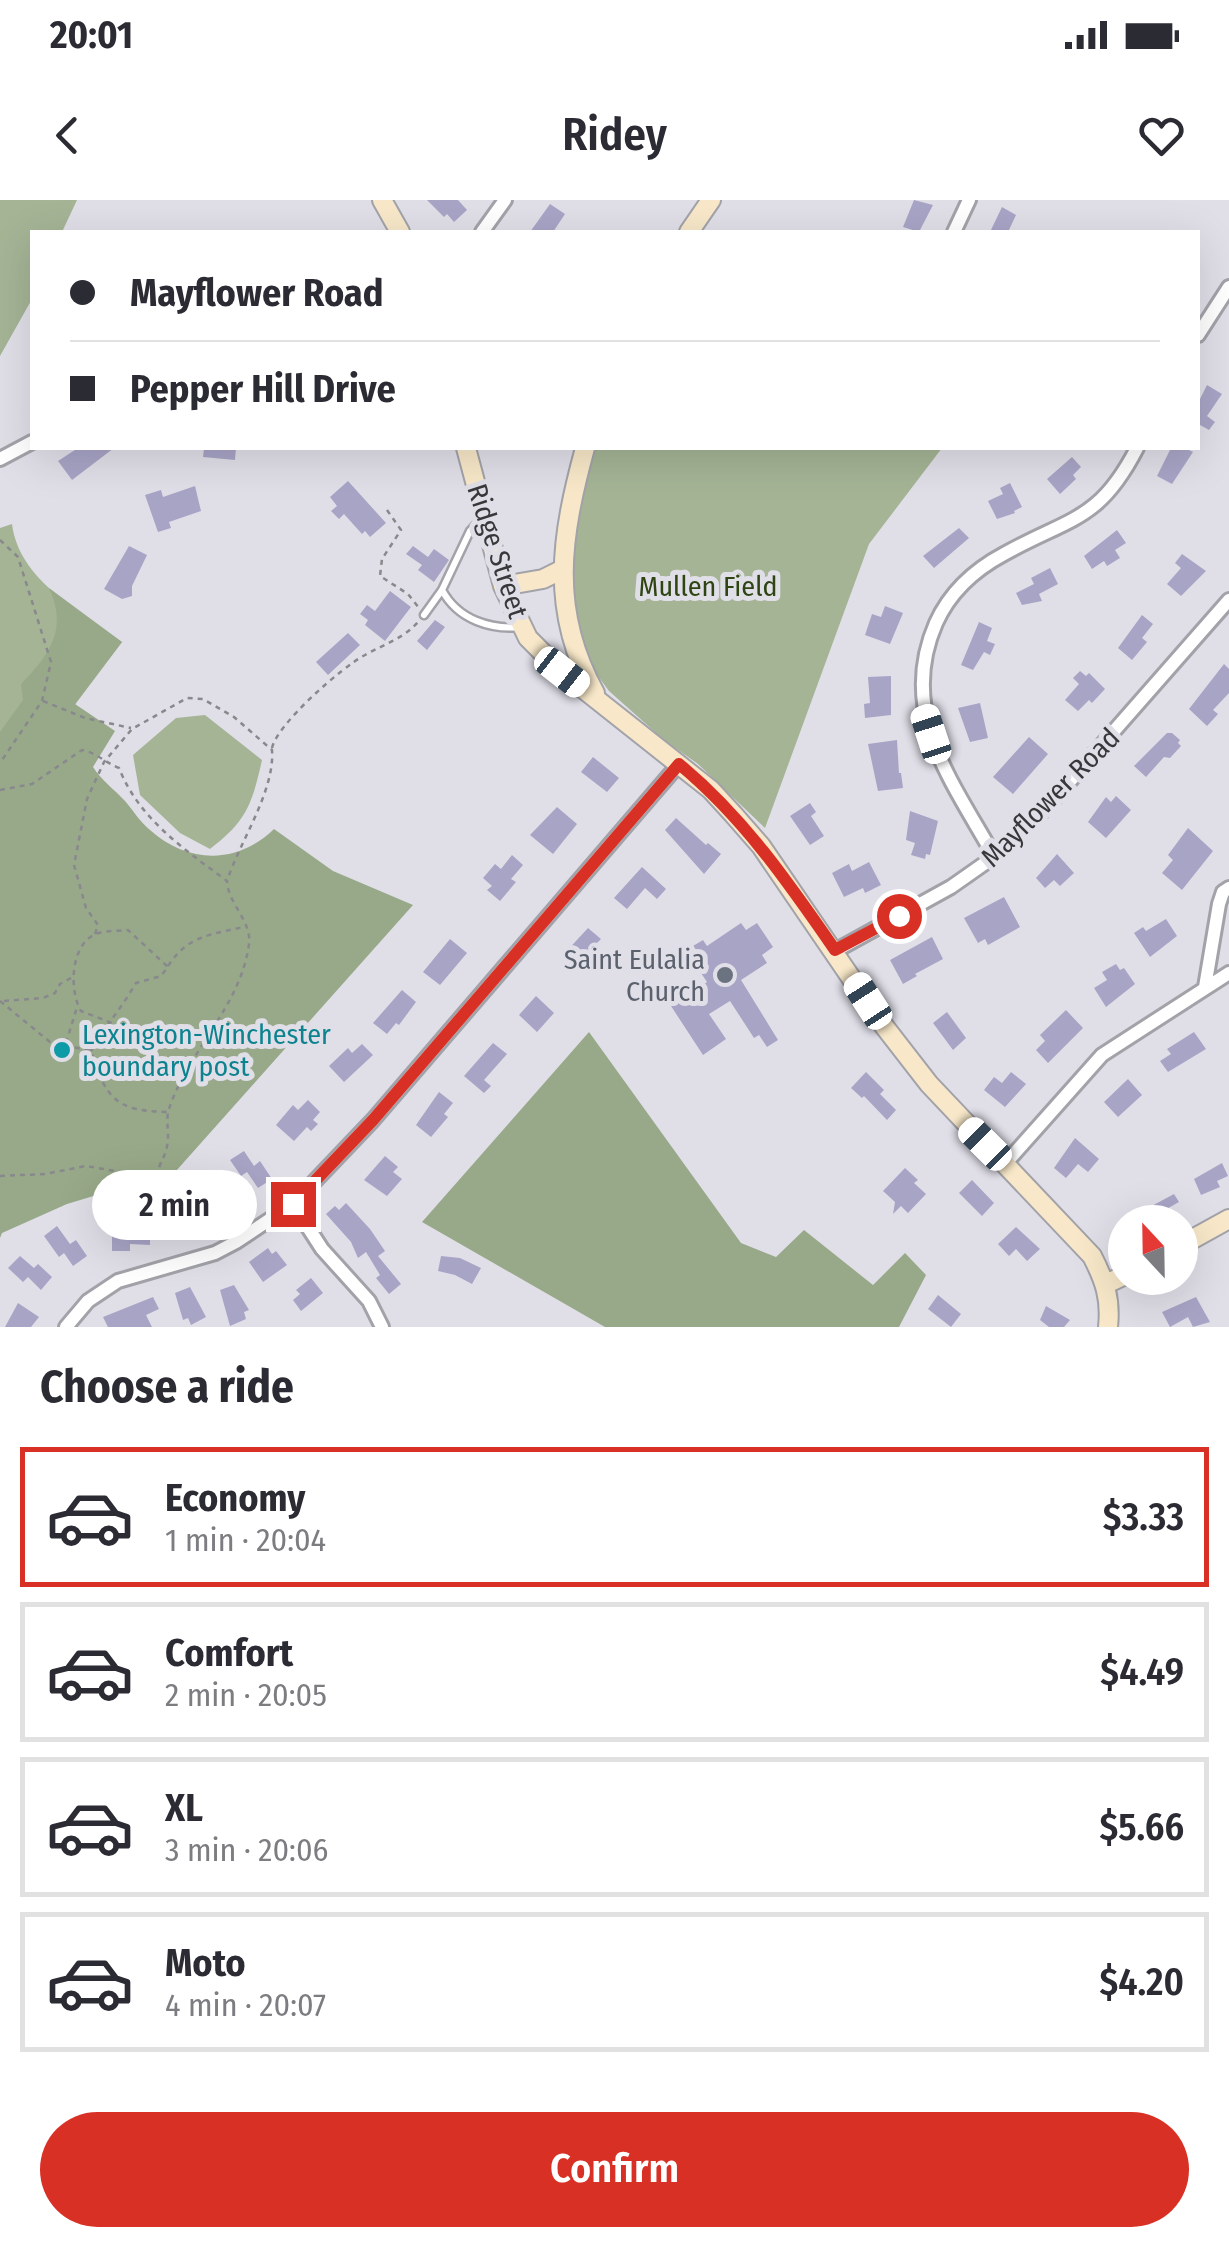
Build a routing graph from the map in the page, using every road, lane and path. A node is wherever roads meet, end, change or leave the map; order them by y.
1 (382, 200) edge
2 (505, 200) edge
3 (711, 200) edge
4 (969, 200) edge
5 (399, 230) edge
6 (483, 230) edge
7 (690, 230) edge
8 (955, 230) edge
9 (1229, 288) edge
10 (1200, 333) edge
11 (30, 443) edge
12 (467, 450) edge
13 (585, 450) edge
14 (1135, 450) edge
15 (0, 459) edge
16 (388, 510) dead end
17 (484, 516) junction
18 (0, 540) edge
19 (563, 569) junction
20 (503, 586) junction
21 (442, 590) junction
22 (1229, 600) edge
23 (424, 615) junction
24 (522, 627) junction
25 (42, 701) junction
26 (600, 703) junction
27 (132, 728) junction
28 (272, 750) junction
29 (104, 762) junction
30 (0, 763) edge
31 (679, 764) junction
32 (0, 790) edge
33 (994, 856) junction
34 (227, 881) junction
35 (1229, 888) edge
36 (247, 926) junction
37 (95, 934) junction
38 (835, 950) junction
39 (168, 967) junction
40 (1229, 973) edge
41 (72, 978) junction
42 (1205, 988) junction
43 (1, 1001) edge
44 (78, 1006) junction
45 (112, 1024) junction
46 (66, 1045) junction
47 (91, 1051) junction
48 (167, 1112) junction
49 (1005, 1164) junction
50 (157, 1170) junction
51 (0, 1176) edge
52 (160, 1198) dead end
53 (293, 1204) junction
54 (1229, 1219) edge
55 (1198, 1236) edge
56 (1106, 1284) joint
57 (66, 1327) edge
58 (382, 1327) edge
59 (1108, 1327) edge

1 - 5 main road
2 - 6 street
3 - 7 main road
4 - 8 street
9 - 10 street
11 - 15 street
12 - 17 main road, Ridge Street
13 - 19 main road
14 - 33 street
16 - 23 path
17 - 20 main road, Ridge Street
17 - 21 lane
18 - 25 path
19 - 20 main road
19 - 26 main road
20 - 24 main road, Ridge Street
21 - 23 lane
21 - 24 lane
22 - 33 street, Mayflower Road
23 - 28 path
24 - 26 main road, Ridge Street
25 - 27 path
25 - 30 path
26 - 31 main road, Ridge Street
27 - 28 path
27 - 29 path
28 - 34 path
29 - 32 path
29 - 34 path
29 - 37 path
31 - 38 main road, Ridge Street
31 - 53 street
33 - 38 street, Mayflower Road
34 - 36 path
35 - 42 street
36 - 39 path
36 - 48 path
37 - 39 path
37 - 41 path
38 - 49 main road, Ridge Street
39 - 45 path
40 - 42 street
41 - 43 path
41 - 44 path
42 - 49 street
43 - 46 path
44 - 45 path
44 - 46 path
45 - 47 path
46 - 47 path
47 - 48 path
48 - 50 path
49 - 56 main road, Ridge Street
50 - 51 path
50 - 52 path
53 - 57 street
53 - 58 street
54 - 55 main road
56 - 59 main road

